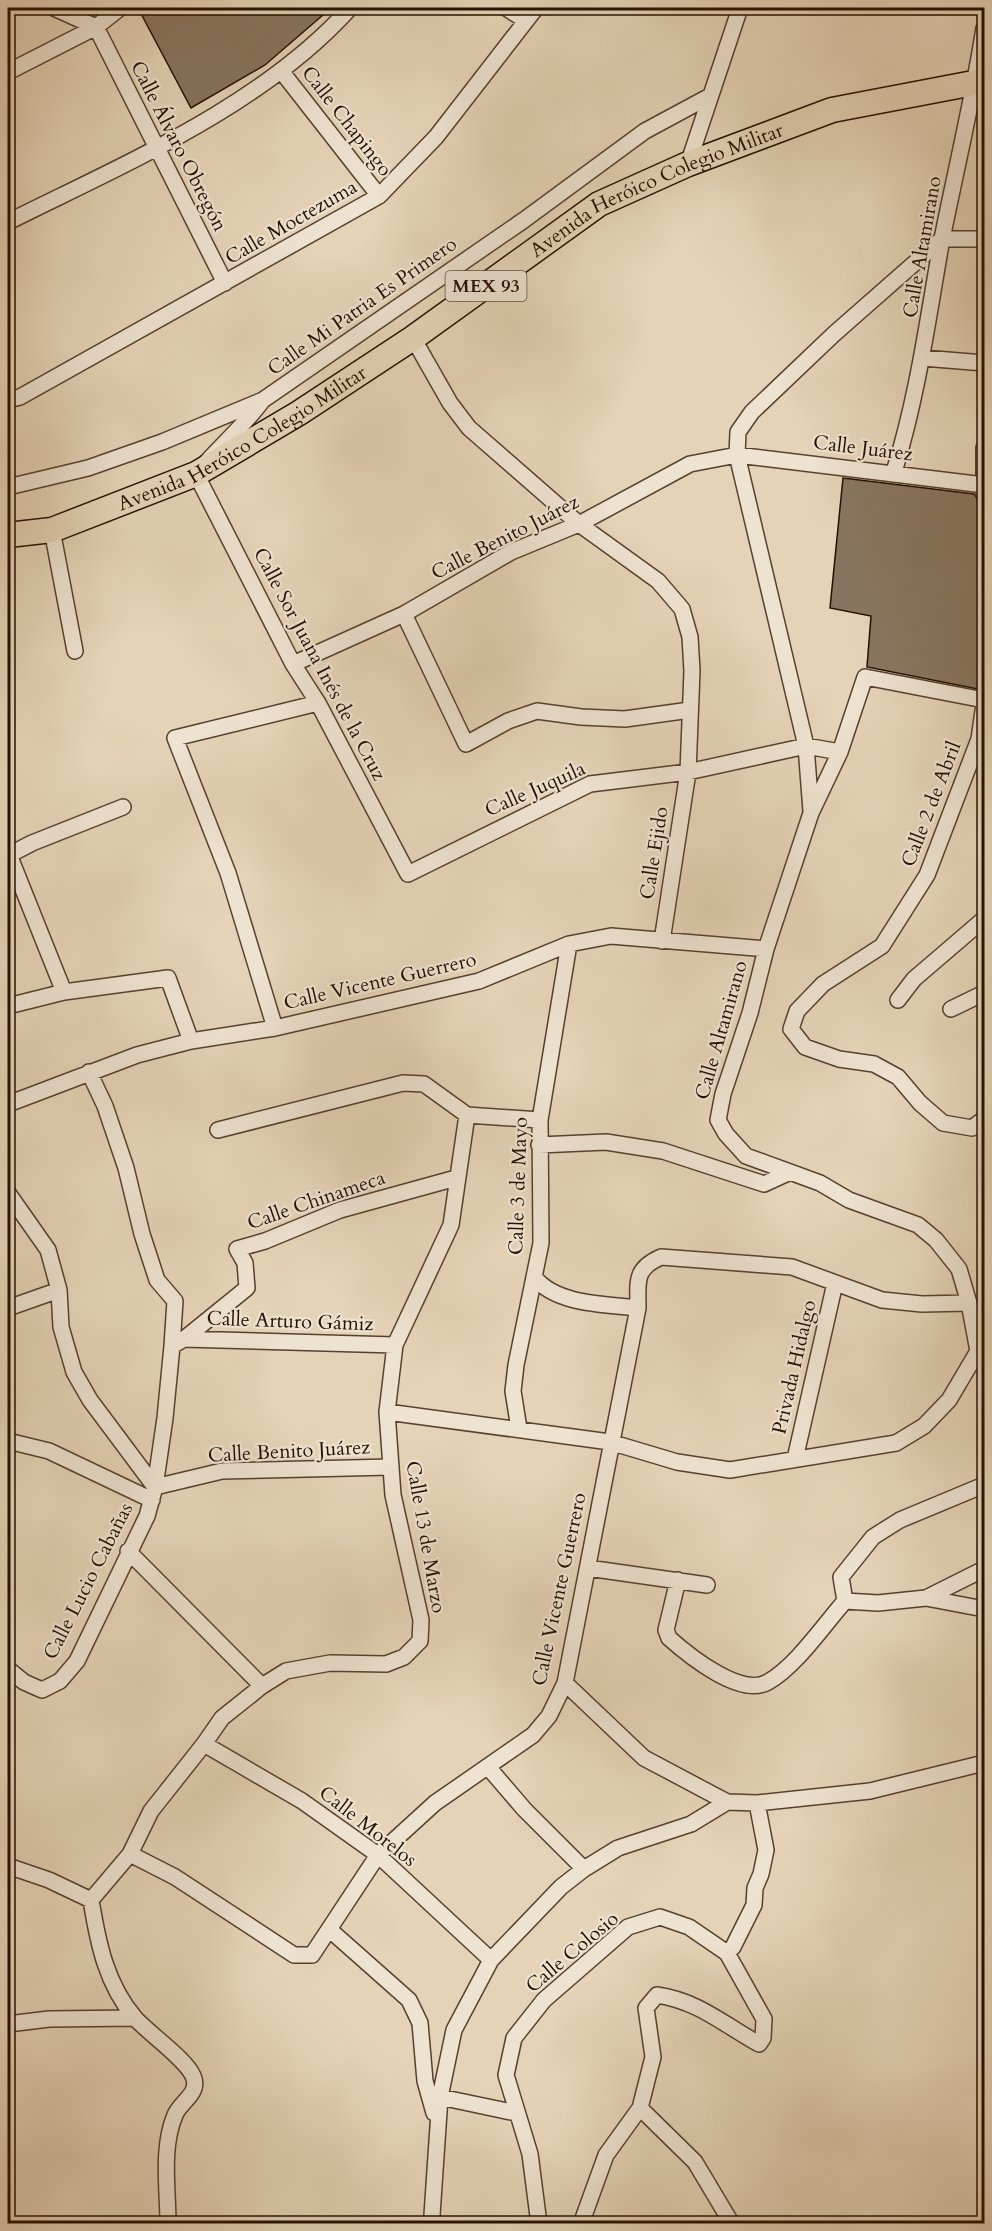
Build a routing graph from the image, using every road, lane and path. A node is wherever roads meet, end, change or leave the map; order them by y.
1 (54, 8) edge
2 (120, 8) edge
3 (350, 8) edge
4 (506, 8) edge
5 (536, 8) edge
6 (740, 8) edge
7 (525, 20) junction
8 (96, 27) junction
9 (984, 28) edge
10 (8, 72) edge
11 (282, 72) junction
12 (980, 82) edge
13 (710, 96) junction
14 (157, 148) junction
15 (688, 164) junction
16 (379, 196) junction
17 (8, 222) edge
18 (942, 239) junction
19 (984, 239) edge
20 (225, 283) junction
21 (414, 338) junction
22 (923, 358) junction
23 (984, 363) edge
24 (8, 400) edge
25 (263, 400) junction
26 (984, 448) edge
27 (737, 455) junction
28 (894, 472) junction
29 (196, 474) junction
30 (8, 487) edge
31 (984, 489) edge
32 (579, 524) junction
33 (52, 530) junction
34 (8, 535) edge
35 (404, 614) junction
36 (75, 651) dead end
37 (292, 664) junction
38 (984, 702) edge
39 (318, 703) junction
40 (690, 710) junction
41 (806, 746) junction
42 (840, 752) junction
43 (688, 772) junction
44 (123, 807) dead end
45 (811, 813) junction
46 (8, 854) edge
47 (408, 874) joint
48 (984, 919) edge
49 (662, 941) junction
50 (569, 944) junction
51 (766, 949) junction
52 (64, 992) junction
53 (984, 993) edge
54 (898, 1000) dead end
55 (8, 1006) edge
56 (951, 1009) dead end
57 (275, 1028) junction
58 (190, 1041) junction
59 (89, 1072) junction
60 (8, 1104) edge
61 (467, 1115) junction
62 (984, 1119) edge
63 (540, 1120) junction
64 (218, 1130) dead end
65 (539, 1145) junction
66 (788, 1173) junction
67 (456, 1178) junction
68 (8, 1193) edge
69 (535, 1278) junction
70 (835, 1283) junction
71 (59, 1290) junction
72 (969, 1303) junction
73 (8, 1308) edge
74 (638, 1308) junction
75 (984, 1311) edge
76 (178, 1342) junction
77 (395, 1345) junction
78 (978, 1351) junction
79 (387, 1412) junction
80 (519, 1429) junction
81 (8, 1440) edge
82 (610, 1443) junction
83 (795, 1459) junction
84 (391, 1467) junction
85 (984, 1485) edge
86 (153, 1493) junction
87 (128, 1551) junction
88 (588, 1568) junction
89 (984, 1569) edge
90 (678, 1580) junction
91 (707, 1585) dead end
92 (926, 1599) junction
93 (845, 1601) junction
94 (984, 1609) edge
95 (8, 1669) edge
96 (565, 1683) junction
97 (262, 1686) junction
98 (204, 1744) junction
99 (984, 1763) edge
100 (488, 1767) junction
101 (727, 1802) junction
102 (757, 1803) junction
103 (130, 1854) junction
104 (378, 1855) junction
105 (8, 1866) edge
106 (584, 1869) junction
107 (91, 1900) junction
108 (330, 1930) junction
109 (728, 1953) junction
110 (491, 1960) junction
111 (135, 2018) junction
112 (8, 2024) edge
113 (440, 2097) junction
114 (640, 2108) junction
115 (516, 2113) junction
116 (437, 2124) junction
117 (168, 2223) edge
118 (434, 2223) edge
119 (539, 2223) edge
120 (581, 2223) edge
121 (732, 2223) edge

1 - 8 street
2 - 8 street
3 - 11 street
4 - 7 street
5 - 7 street, Calle Moctezuma
6 - 13 street
7 - 16 street, Calle Moctezuma
8 - 10 street
8 - 14 street, Calle Álvaro Obregón
9 - 12 street, Calle Altamirano
11 - 14 street
11 - 16 street, Calle Chapingo
12 - 15 main road, Avenida Heróico Colegio Militar / MEX 93
12 - 18 street, Calle Altamirano
13 - 15 street
13 - 25 street, Calle Mi Patria Es Primero
14 - 17 street
14 - 20 street, Calle Álvaro Obregón
15 - 21 main road, Avenida Heróico Colegio Militar / MEX 93
16 - 20 street, Calle Moctezuma
18 - 19 street
18 - 22 street, Calle Altamirano
18 - 27 street
20 - 24 street, Calle Moctezuma
21 - 29 main road, Avenida Heróico Colegio Militar / MEX 93
21 - 32 street, Calle Ejido
22 - 23 street
22 - 28 street, Calle Altamirano
25 - 29 street
25 - 30 street, Calle Mi Patria Es Primero
26 - 31 street
27 - 28 street, Calle Juárez
27 - 32 street, Calle Benito Juárez
27 - 41 street
28 - 31 street, Calle Juárez
29 - 33 main road, Avenida Heróico Colegio Militar / MEX 93
29 - 37 street, Calle Sor Juana Inés de la Cruz
32 - 35 street, Calle Benito Juárez
32 - 40 street, Calle Ejido
33 - 34 main road, Avenida Heróico Colegio Militar / MEX 93
33 - 36 street
35 - 37 street, Calle Benito Juárez
35 - 40 street
37 - 39 street, Calle Sor Juana Inés de la Cruz
38 - 42 street, Calle Altamirano
38 - 62 street, Calle 2 de Abril
39 - 47 street, Calle Sor Juana Inés de la Cruz
39 - 57 street
40 - 43 street, Calle Ejido
41 - 42 street
41 - 43 street, Calle Juquila
41 - 45 street
42 - 45 street, Calle Altamirano
43 - 47 street, Calle Juquila
43 - 49 street, Calle Ejido
44 - 46 street
45 - 51 street, Calle Altamirano
46 - 52 street
48 - 54 street
49 - 50 street, Calle Vicente Guerrero
49 - 51 street, Calle Vicente Guerrero
50 - 57 street, Calle Vicente Guerrero
50 - 63 street, Calle 3 de Mayo
51 - 66 street, Calle Altamirano
52 - 55 street
52 - 58 street
53 - 56 street
57 - 58 street, Calle Vicente Guerrero
58 - 59 street, Calle Vicente Guerrero
59 - 60 street, Calle Vicente Guerrero
59 - 76 street
61 - 63 street
61 - 64 street
61 - 67 street, Calle 13 de Marzo
63 - 65 street, Calle 3 de Mayo
65 - 66 street
65 - 69 street, Calle 3 de Mayo
66 - 72 street, Calle Altamirano
67 - 76 street, Calle Chinameca
67 - 77 street, Calle 13 de Marzo
68 - 71 street, Calle Lucio Cabañas
69 - 74 street
69 - 80 street, Calle 3 de Mayo
70 - 72 street
70 - 74 street, Calle Vicente Guerrero
70 - 83 street, Privada Hidalgo
71 - 73 street
71 - 86 street, Calle Lucio Cabañas
72 - 78 street, Calle Altamirano
74 - 82 street, Calle Vicente Guerrero
75 - 78 street
76 - 77 street, Calle Arturo Gámiz
76 - 86 street
77 - 79 street, Calle 13 de Marzo
78 - 83 street
79 - 80 street
79 - 84 street, Calle 13 de Marzo
80 - 82 street
81 - 86 street
82 - 83 street
82 - 88 street, Calle Vicente Guerrero
84 - 86 street, Calle Benito Juárez
84 - 97 street, Calle 13 de Marzo
85 - 93 street
86 - 87 street, Calle Lucio Cabañas
87 - 95 street, Calle Lucio Cabañas
87 - 97 street
88 - 90 street
88 - 96 street, Calle Vicente Guerrero
89 - 92 street
90 - 91 street
90 - 93 street
92 - 93 street
92 - 94 street
96 - 100 street, Calle Vicente Guerrero
96 - 101 street
97 - 98 street, Calle 13 de Marzo
98 - 103 street, Calle 13 de Marzo
98 - 104 street, Calle Morelos
99 - 102 street
100 - 104 street, Calle Vicente Guerrero
100 - 106 street
101 - 102 street
101 - 106 street
102 - 109 street
103 - 107 street, Calle 13 de Marzo
103 - 108 street, Calle Vicente Guerrero
104 - 108 street, Calle Vicente Guerrero
104 - 110 street, Calle Morelos
105 - 107 street
106 - 110 street
107 - 111 street
108 - 116 street
109 - 114 street
109 - 115 street, Calle Colosio
110 - 113 street
111 - 112 street
111 - 117 street
113 - 115 street
113 - 116 street
114 - 120 street
114 - 121 street
115 - 119 street, Calle Colosio
116 - 118 street

